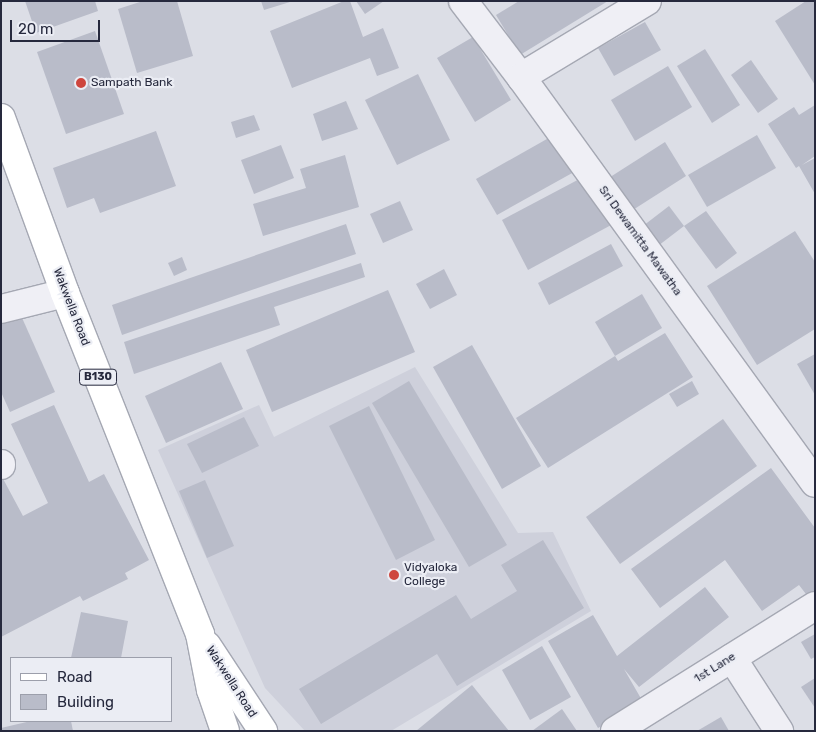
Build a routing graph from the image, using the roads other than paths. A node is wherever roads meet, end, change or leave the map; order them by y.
1 (463, 1) edge
2 (647, 1) edge
3 (521, 77) junction
4 (1, 118) edge
5 (65, 293) junction
6 (1, 309) edge
7 (815, 483) edge
8 (815, 606) edge
9 (200, 634) junction
10 (732, 658) junction
11 (225, 731) edge
12 (263, 731) edge
13 (615, 731) edge
14 (779, 731) edge

1 - 3 street, Sri Dewamitta Mawatha
2 - 3 street
3 - 7 street, Sri Dewamitta Mawatha
4 - 5 main road, Wakwella Road / B130
5 - 6 street
5 - 9 main road, Wakwella Road / B130
8 - 10 street, 1st Lane
9 - 11 main road, Wakwella Road / B130
9 - 12 main road, Wakwella Road / B130
10 - 13 street, 1st Lane
10 - 14 street

